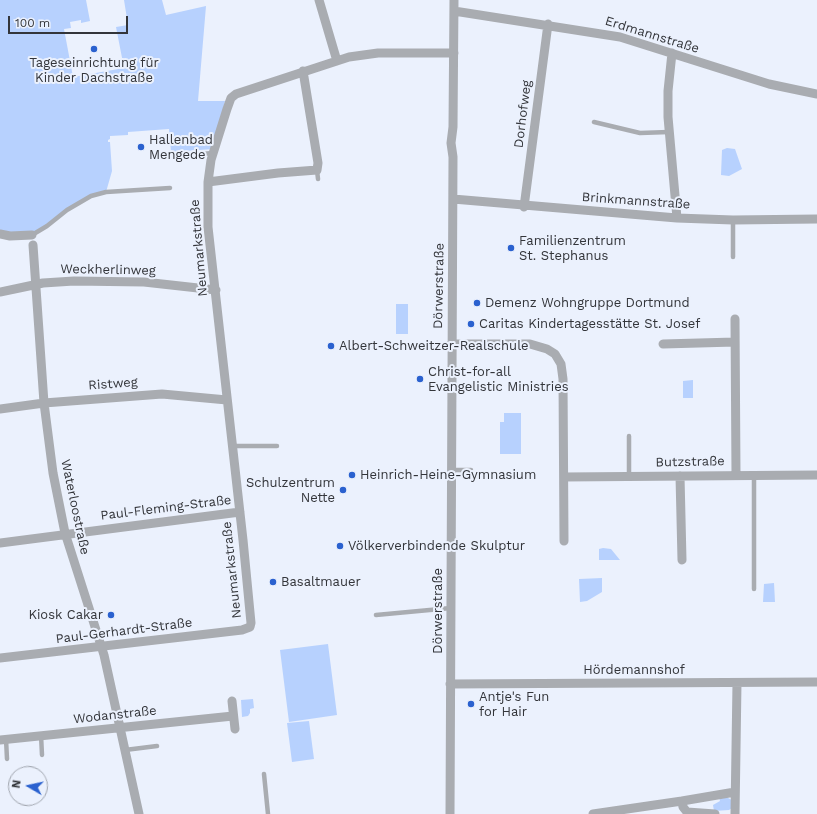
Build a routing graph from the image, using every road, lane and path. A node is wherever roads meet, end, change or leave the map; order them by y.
1 (319, 0) edge
2 (454, 0) edge
3 (454, 11) junction
4 (548, 24) junction
5 (454, 53) junction
6 (672, 53) junction
7 (337, 61) junction
8 (303, 71) junction
9 (817, 94) edge
10 (594, 122) dead end
11 (669, 132) junction
12 (213, 153) junction
13 (178, 156) dead end
14 (208, 182) junction
15 (170, 188) dead end
16 (453, 199) junction
17 (524, 207) junction
18 (677, 218) junction
19 (817, 219) edge
20 (733, 220) junction
21 (0, 234) edge
22 (32, 235) joint
23 (33, 245) dead end
24 (733, 257) dead end
25 (37, 285) junction
26 (216, 290) junction
27 (0, 292) edge
28 (735, 319) dead end
29 (735, 342) junction
30 (452, 344) junction
31 (663, 344) dead end
32 (227, 400) junction
33 (44, 403) junction
34 (0, 409) edge
35 (629, 436) dead end
36 (233, 446) junction
37 (277, 446) dead end
38 (450, 470) junction
39 (471, 470) dead end
40 (736, 474) junction
41 (817, 474) edge
42 (754, 475) junction
43 (629, 476) junction
44 (680, 476) junction
45 (564, 477) junction
46 (240, 512) junction
47 (65, 533) junction
48 (564, 541) dead end
49 (0, 543) edge
50 (682, 560) dead end
51 (754, 589) dead end
52 (451, 608) junction
53 (376, 615) dead end
54 (250, 627) joint
55 (101, 646) junction
56 (0, 658) edge
57 (817, 682) edge
58 (737, 683) junction
59 (450, 684) junction
60 (232, 701) dead end
61 (234, 716) junction
62 (120, 727) junction
63 (235, 729) dead end
64 (41, 735) junction
65 (3, 739) edge
66 (157, 746) dead end
67 (125, 750) junction
68 (42, 755) dead end
69 (7, 759) dead end
70 (264, 774) dead end
71 (735, 792) junction
72 (682, 801) junction
73 (139, 814) edge
74 (268, 814) edge
75 (450, 814) edge
76 (592, 814) edge
77 (714, 814) edge
78 (735, 814) edge

1 - 7 street
2 - 3 street, Dörwerstraße
3 - 4 street, Erdmannstraße
3 - 5 street, Dörwerstraße
4 - 6 street, Erdmannstraße
4 - 17 street, Dorhofweg
5 - 7 street, Neumarkstraße
5 - 16 street, Dörwerstraße
6 - 9 street, Erdmannstraße
6 - 11 street
7 - 8 street, Neumarkstraße
8 - 12 street, Neumarkstraße
8 - 14 street
10 - 11 lane
11 - 18 street
12 - 13 lane
12 - 14 street, Neumarkstraße
14 - 26 street, Neumarkstraße
15 - 22 lane
16 - 17 street, Brinkmannstraße
16 - 30 street, Dörwerstraße
17 - 18 street, Brinkmannstraße
18 - 20 street, Brinkmannstraße
19 - 20 street, Brinkmannstraße
20 - 24 lane
21 - 22 street
23 - 25 street, Waterloostraße
25 - 26 street, Weckherlinweg
25 - 27 street, Weckherlinweg
25 - 33 street, Waterloostraße
26 - 32 street, Neumarkstraße
28 - 29 street
29 - 31 street
29 - 40 street
30 - 38 street, Dörwerstraße
30 - 45 street
32 - 33 street, Ristweg
32 - 36 street, Neumarkstraße
33 - 34 street, Ristweg
33 - 47 street, Waterloostraße
35 - 43 lane
36 - 37 lane
36 - 46 street, Neumarkstraße
38 - 39 lane
38 - 52 street, Dörwerstraße
40 - 42 street, Butzstraße
40 - 44 street, Butzstraße
41 - 42 street, Butzstraße
42 - 51 lane
43 - 44 street, Butzstraße
43 - 45 street, Butzstraße
44 - 50 street
45 - 48 street
46 - 47 street, Paul-Fleming-Straße
46 - 54 street, Neumarkstraße
47 - 49 street, Paul-Fleming-Straße
47 - 55 street, Waterloostraße
52 - 53 lane
52 - 59 street, Dörwerstraße
54 - 55 street, Paul-Gerhardt-Straße
55 - 56 street, Paul-Gerhardt-Straße
55 - 62 street, Waterloostraße
57 - 58 street, Hördemannshof
58 - 59 street, Hördemannshof
58 - 71 street
59 - 75 street, Dörwerstraße
60 - 61 street
61 - 62 street, Wodanstraße
61 - 63 street
62 - 64 street, Wodanstraße
62 - 67 street, Waterloostraße
64 - 65 street, Wodanstraße
64 - 68 lane
65 - 69 lane
66 - 67 lane
67 - 73 street, Waterloostraße
70 - 74 lane
71 - 72 street
71 - 78 street
72 - 76 street
72 - 77 street

